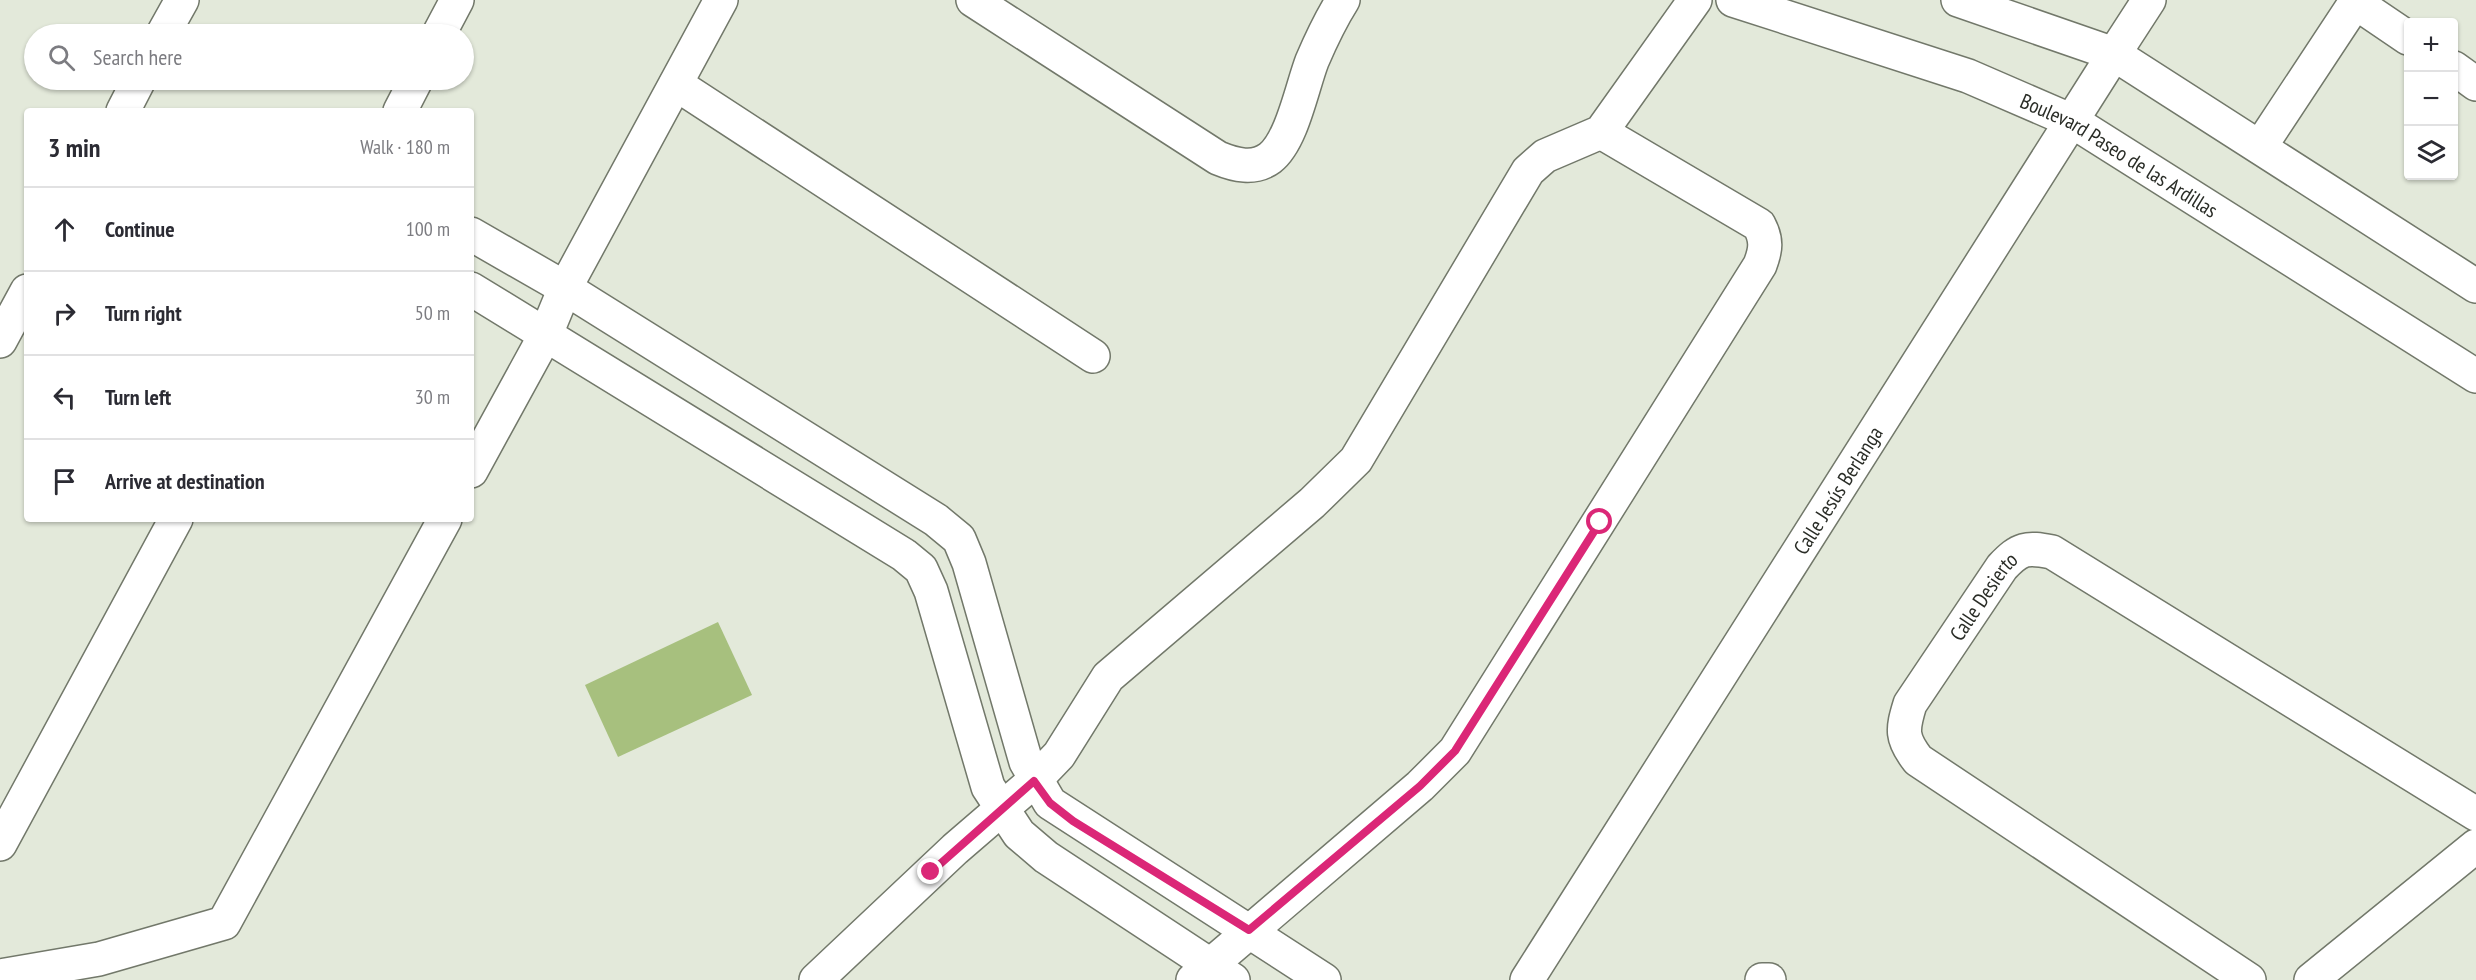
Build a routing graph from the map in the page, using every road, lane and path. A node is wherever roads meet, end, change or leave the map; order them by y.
1 (182, 0) edge
2 (457, 0) edge
3 (721, 0) edge
4 (973, 0) edge
5 (1343, 0) edge
6 (1695, 0) edge
7 (1733, 0) edge
8 (1958, 0) edge
9 (2149, 0) edge
10 (2356, 1) edge
11 (169, 24) edge
12 (444, 24) edge
13 (2404, 35) edge
14 (2114, 54) junction
15 (2458, 71) edge
16 (676, 84) junction
17 (2476, 84) edge
18 (134, 90) edge
19 (411, 90) edge
20 (125, 108) edge
21 (402, 108) edge
22 (2072, 121) junction
23 (1601, 132) junction
24 (2260, 147) junction
25 (474, 236) edge
26 (2476, 285) edge
27 (565, 288) junction
28 (474, 291) edge
29 (24, 297) edge
30 (546, 334) junction
31 (0, 341) edge
32 (1093, 356) dead end
33 (2476, 376) edge
34 (474, 466) edge
35 (174, 522) edge
36 (443, 522) edge
37 (1034, 781) junction
38 (1002, 810) junction
39 (2476, 814) edge
40 (0, 844) edge
41 (2476, 846) edge
42 (1249, 930) junction
43 (1212, 975) edge
44 (0, 976) edge
45 (816, 980) edge
46 (1324, 980) edge
47 (1527, 980) edge
48 (1762, 980) edge
49 (1769, 980) edge
50 (2249, 980) edge
51 (2311, 980) edge

1 - 11 street
2 - 12 street
3 - 16 street
4 - 5 street
6 - 23 street
7 - 22 street, Boulevard Paseo de las Ardillas
8 - 14 street
9 - 14 street, Calle Jesús Berlanga
10 - 13 street
10 - 24 street
14 - 22 street, Calle Jesús Berlanga
14 - 24 street
15 - 17 street
16 - 27 street
16 - 32 street
18 - 20 street
19 - 21 street
22 - 33 street, Boulevard Paseo de las Ardillas
22 - 47 street, Calle Jesús Berlanga
23 - 37 street
23 - 42 street
24 - 26 street
25 - 27 street
27 - 30 street
27 - 37 street
28 - 30 street
29 - 31 street
30 - 34 street
30 - 38 street
35 - 40 street
36 - 44 street
37 - 38 street
37 - 42 street
38 - 43 street
38 - 45 street
39 - 50 street, Calle Desierto
41 - 51 street
42 - 43 street
42 - 46 street
48 - 49 street

